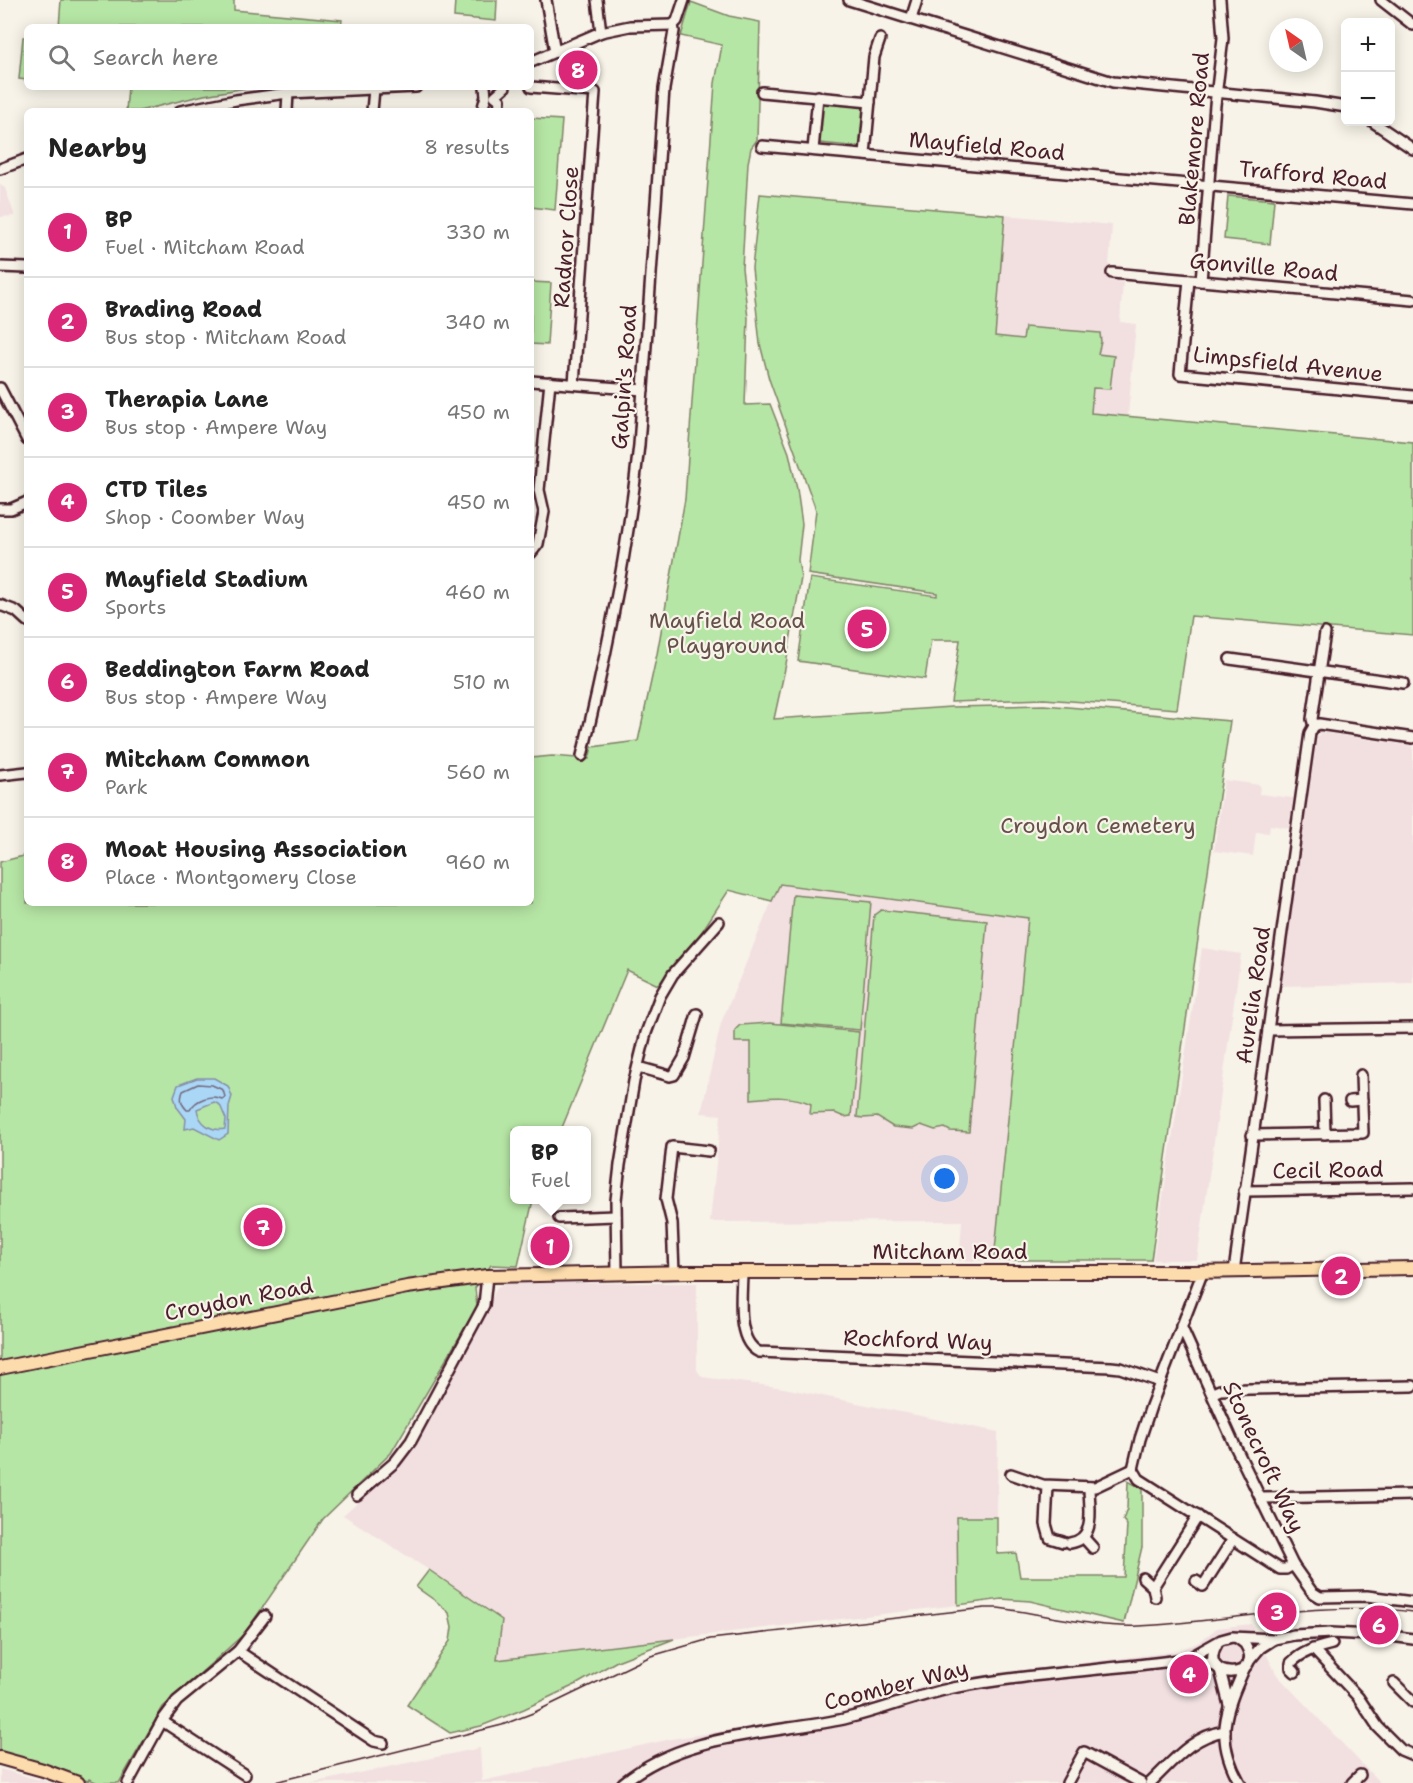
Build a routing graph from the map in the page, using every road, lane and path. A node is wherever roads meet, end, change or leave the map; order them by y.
1 (546, 0) edge
2 (597, 0) edge
3 (684, 0) edge
4 (849, 0) edge
5 (917, 0) edge
6 (1220, 0) edge
7 (1381, 0) edge
8 (911, 20) junction
9 (673, 25) junction
10 (1413, 25) edge
11 (601, 32) junction
12 (880, 39) dead end
13 (555, 52) junction
14 (534, 61) edge
15 (534, 87) edge
16 (352, 90) edge
17 (374, 90) edge
18 (762, 92) dead end
19 (288, 93) junction
20 (488, 93) edge
21 (1217, 93) junction
22 (818, 96) junction
23 (870, 102) junction
24 (1341, 106) edge
25 (195, 108) edge
26 (287, 108) edge
27 (372, 108) edge
28 (483, 108) edge
29 (499, 108) edge
30 (1379, 126) edge
31 (762, 146) dead end
32 (1413, 149) edge
33 (813, 150) junction
34 (865, 154) junction
35 (24, 160) edge
36 (0, 169) edge
37 (1209, 185) junction
38 (1413, 204) edge
39 (0, 267) edge
40 (24, 268) edge
41 (1112, 273) dead end
42 (1189, 280) junction
43 (1201, 281) junction
44 (1413, 300) edge
45 (534, 381) edge
46 (550, 382) junction
47 (574, 384) junction
48 (0, 388) edge
49 (643, 390) junction
50 (1413, 396) edge
51 (24, 432) edge
52 (535, 490) edge
53 (24, 503) edge
54 (0, 509) edge
55 (534, 549) edge
56 (0, 605) edge
57 (24, 618) edge
58 (1325, 633) dead end
59 (1230, 659) dead end
60 (1320, 671) junction
61 (1403, 683) dead end
62 (1314, 726) junction
63 (1413, 738) edge
64 (582, 756) dead end
65 (24, 772) edge
66 (0, 775) edge
67 (719, 922) dead end
68 (697, 1014) dead end
69 (1413, 1028) edge
70 (1268, 1030) junction
71 (638, 1067) junction
72 (1362, 1075) dead end
73 (1324, 1100) dead end
74 (1350, 1101) dead end
75 (1362, 1101) junction
76 (1325, 1134) junction
77 (1252, 1135) junction
78 (709, 1151) dead end
79 (1413, 1188) edge
80 (1244, 1191) junction
81 (616, 1216) junction
82 (559, 1218) dead end
83 (1413, 1268) edge
84 (1203, 1271) junction
85 (1234, 1271) junction
86 (674, 1272) junction
87 (742, 1272) junction
88 (617, 1274) junction
89 (487, 1276) junction
90 (1181, 1326) junction
91 (0, 1368) edge
92 (1160, 1382) junction
93 (1413, 1386) edge
94 (1213, 1393) junction
95 (1133, 1469) junction
96 (1011, 1474) dead end
97 (1048, 1486) junction
98 (1089, 1487) junction
99 (357, 1495) dead end
100 (1413, 1495) edge
101 (1262, 1498) junction
102 (1198, 1516) junction
103 (1050, 1538) junction
104 (1084, 1538) junction
105 (1233, 1539) junction
106 (1042, 1545) dead end
107 (1093, 1548) dead end
108 (1293, 1565) junction
109 (1143, 1578) dead end
110 (1196, 1581) dead end
111 (1153, 1587) junction
112 (1155, 1597) dead end
113 (1413, 1602) edge
114 (265, 1616) dead end
115 (1237, 1638) junction
116 (1274, 1639) junction
117 (1413, 1639) edge
118 (1217, 1644) junction
119 (1332, 1644) dead end
120 (1313, 1649) junction
121 (238, 1651) junction
122 (1187, 1659) junction
123 (1246, 1665) junction
124 (1219, 1668) junction
125 (1295, 1672) dead end
126 (1394, 1683) dead end
127 (1413, 1702) edge
128 (1229, 1705) junction
129 (162, 1721) junction
130 (1225, 1731) junction
131 (383, 1743) dead end
132 (1413, 1755) edge
133 (0, 1758) edge
134 (245, 1775) dead end
135 (1360, 1775) dead end
136 (78, 1783) edge
137 (128, 1783) edge
138 (624, 1783) edge
139 (1067, 1783) edge
140 (1140, 1783) edge
141 (1150, 1783) edge
142 (1240, 1783) edge
143 (1352, 1783) edge

1 - 13 street
2 - 11 street
3 - 9 street, Galpin's Road
4 - 8 street
5 - 8 street
6 - 21 street, Blakemore Road
7 - 10 street
8 - 21 street
9 - 11 street
9 - 49 street, Galpin's Road
11 - 13 street
12 - 23 street
13 - 14 street
15 - 47 street, Radnor Close
16 - 19 street
17 - 27 street
18 - 22 street
19 - 25 street
19 - 26 street
20 - 28 street
20 - 29 street
21 - 24 street
21 - 37 street, Blakemore Road
22 - 23 street
22 - 33 street
23 - 34 street
30 - 32 street
31 - 33 street, Mayfield Road
33 - 34 street, Mayfield Road
34 - 37 street, Mayfield Road
35 - 36 street
37 - 38 street, Trafford Road
37 - 43 street, Blakemore Road
39 - 40 street
41 - 42 street, Gonville Road
42 - 43 street, Gonville Road
42 - 50 street, Limpsfield Avenue
43 - 44 street, Gonville Road
45 - 46 street
46 - 47 street
46 - 52 street
47 - 49 street
48 - 51 street
49 - 64 street, Galpin's Road
52 - 55 street
53 - 54 street
56 - 57 street
58 - 60 street, Aurelia Road
59 - 60 street
60 - 61 street
60 - 62 street, Aurelia Road
62 - 63 street
62 - 70 street, Aurelia Road
65 - 66 street
67 - 71 street
68 - 71 street
69 - 70 street
70 - 77 street, Aurelia Road
71 - 81 street
72 - 75 street
73 - 76 street
74 - 75 street
75 - 76 street
76 - 77 street
77 - 80 street, Aurelia Road
78 - 86 street
79 - 80 street, Cecil Road
80 - 85 street, Aurelia Road
81 - 82 street
81 - 88 street
83 - 85 main road, Mitcham Road
84 - 85 main road, Mitcham Road
84 - 87 main road, Mitcham Road
84 - 90 street
86 - 87 main road, Mitcham Road
86 - 88 main road, Mitcham Road
87 - 92 street, Rochford Way
88 - 89 main road, Mitcham Road
89 - 91 main road, Croydon Road
89 - 99 street
90 - 92 street
90 - 94 street, Stonecroft Way
92 - 95 street
93 - 94 street
94 - 101 street, Stonecroft Way
95 - 98 street
95 - 102 street
96 - 97 street
97 - 98 street
97 - 103 street
98 - 104 street
100 - 101 street
101 - 108 street, Stonecroft Way
102 - 105 street
102 - 111 street
103 - 104 street
103 - 106 street
104 - 107 street
105 - 108 street
105 - 110 street
108 - 113 street, Stonecroft Way
109 - 111 street
111 - 112 street
114 - 121 street
115 - 116 street
115 - 118 street
115 - 123 street
116 - 117 street
116 - 123 street
118 - 122 street, Coomber Way
118 - 124 street
119 - 120 street
120 - 125 street
120 - 132 street
121 - 129 street
121 - 131 street
122 - 124 street, Coomber Way
122 - 138 street, Coomber Way
123 - 124 street
123 - 128 street
124 - 128 street
126 - 127 street
128 - 130 street
129 - 134 street
129 - 137 street
130 - 141 street
130 - 142 street
133 - 136 main road
135 - 143 street
139 - 140 street

